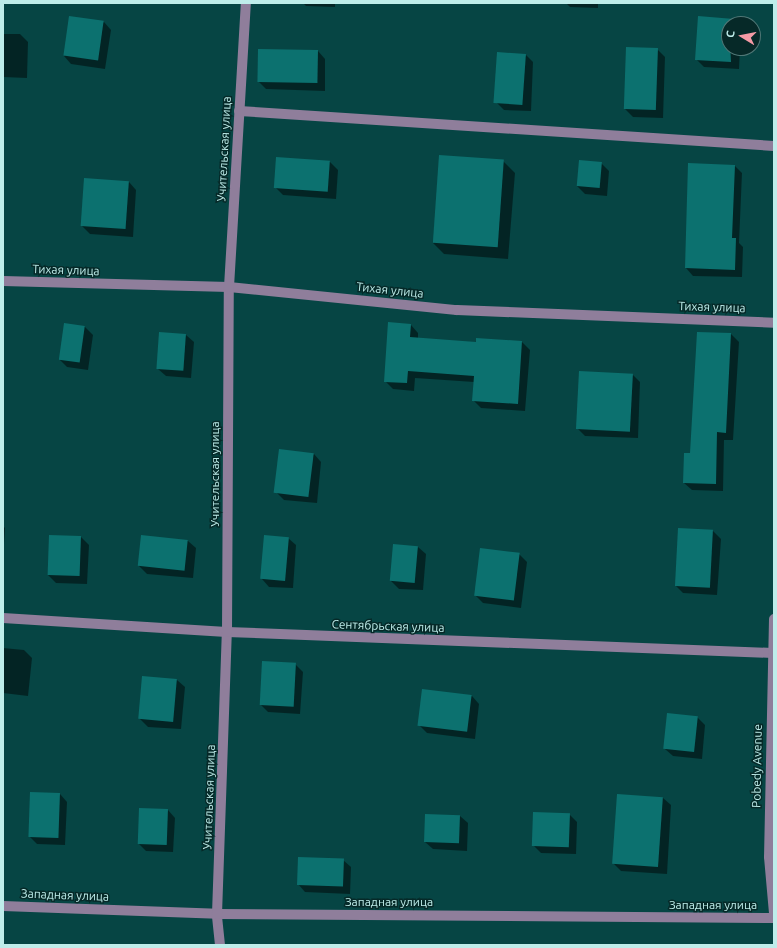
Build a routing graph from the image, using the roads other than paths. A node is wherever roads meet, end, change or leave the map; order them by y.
1 (242, 3) edge
2 (246, 3) edge
3 (239, 111) junction
4 (774, 146) edge
5 (3, 281) edge
6 (229, 287) junction
7 (774, 323) edge
8 (3, 618) edge
9 (774, 619) edge
10 (227, 632) junction
11 (773, 654) junction
12 (3, 906) edge
13 (774, 913) edge
14 (218, 914) junction
15 (774, 918) edge
16 (220, 945) edge

1 - 2 street
2 - 3 street, Учительская улица
3 - 4 street
3 - 6 street, Учительская улица
5 - 6 street, Тихая улица
6 - 7 street, Тихая улица
6 - 10 street, Учительская улица
8 - 10 street, Сентябрьская улица
9 - 11 street, Pobedy Avenue
10 - 11 street, Сентябрьская улица
10 - 14 street, Учительская улица
11 - 13 street, Pobedy Avenue
12 - 14 street, Западная улица
14 - 15 street, Западная улица
14 - 16 street, Учительская улица

